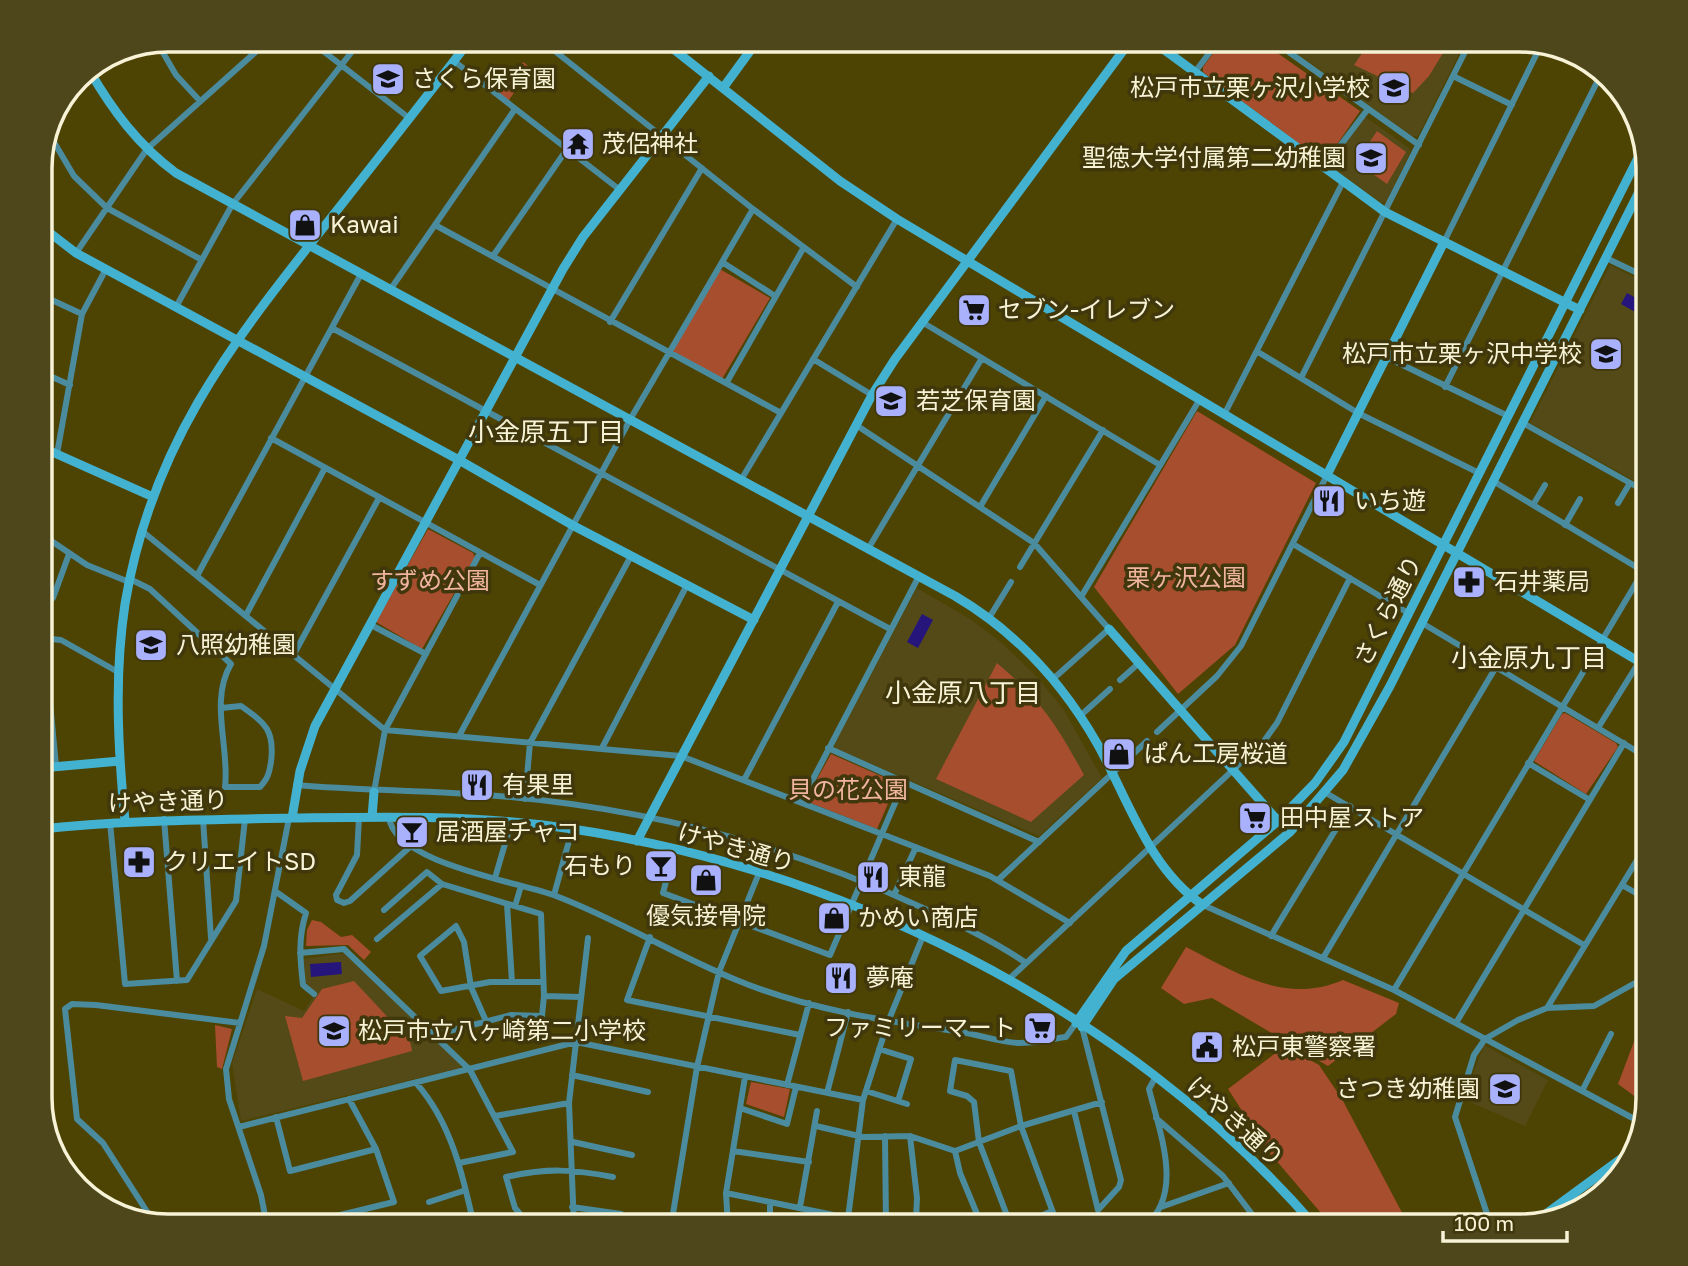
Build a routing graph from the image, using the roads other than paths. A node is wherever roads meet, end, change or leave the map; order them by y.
1 (163, 52) edge
2 (255, 52) edge
3 (324, 52) edge
4 (352, 52) edge
5 (461, 52) edge
6 (556, 52) edge
7 (678, 52) edge
8 (749, 52) edge
9 (1122, 52) edge
10 (1168, 52) edge
11 (1210, 52) edge
12 (1289, 52) edge
13 (1465, 52) edge
14 (1537, 54) edge
15 (454, 61) junction
16 (341, 66) junction
17 (1195, 72) junction
18 (709, 76) junction
19 (1453, 76) junction
20 (94, 79) edge
21 (1597, 83) edge
22 (723, 88) junction
23 (200, 101) junction
24 (1512, 105) junction
25 (515, 109) junction
26 (1368, 109) junction
27 (409, 118) junction
28 (663, 135) junction
29 (55, 144) edge
30 (1419, 145) junction
31 (147, 149) junction
32 (567, 149) junction
33 (1635, 163) edge
34 (1324, 167) junction
35 (702, 168) junction
36 (1343, 182) junction
37 (1623, 188) junction
38 (620, 190) junction
39 (1636, 194) edge
40 (1636, 196) edge
41 (232, 205) junction
42 (107, 208) junction
43 (753, 209) junction
44 (1385, 212) junction
45 (897, 219) junction
46 (435, 225) junction
47 (53, 235) edge
48 (1444, 242) junction
49 (308, 246) junction
50 (804, 247) junction
51 (76, 253) junction
52 (493, 256) junction
53 (1606, 258) junction
54 (202, 260) junction
55 (968, 260) junction
56 (722, 262) junction
57 (106, 269) junction
58 (1504, 272) junction
59 (1636, 272) edge
60 (361, 274) junction
61 (856, 287) junction
62 (552, 288) junction
63 (390, 290) junction
64 (775, 296) junction
65 (53, 301) edge
66 (1564, 302) junction
67 (176, 307) junction
68 (1580, 310) junction
69 (82, 314) junction
70 (610, 322) junction
71 (922, 322) junction
72 (332, 328) junction
73 (236, 339) junction
74 (671, 352) junction
75 (1258, 352) junction
76 (514, 357) junction
77 (1386, 357) junction
78 (982, 358) junction
79 (813, 359) junction
80 (305, 376) junction
81 (53, 378) edge
82 (1301, 378) junction
83 (727, 382) junction
84 (70, 386) junction
85 (1445, 387) junction
86 (872, 395) junction
87 (1046, 396) junction
88 (1199, 398) junction
89 (486, 410) junction
90 (780, 413) junction
91 (1225, 413) junction
92 (1358, 413) junction
93 (1508, 416) junction
94 (631, 418) junction
95 (1523, 423) junction
96 (856, 425) junction
97 (1102, 430) junction
98 (271, 438) junction
99 (53, 452) edge
100 (57, 454) junction
101 (459, 460) junction
102 (1160, 465) junction
103 (918, 466) junction
104 (325, 468) junction
105 (601, 473) junction
106 (1479, 473) junction
107 (1327, 475) junction
108 (741, 480) junction
109 (1493, 481) junction
110 (1630, 483) junction
111 (1545, 485) dead end
112 (1636, 486) edge
113 (153, 497) junction
114 (379, 498) junction
115 (1580, 499) dead end
116 (1618, 502) dead end
117 (1533, 505) junction
118 (980, 507) junction
119 (808, 517) junction
120 (424, 522) junction
121 (1565, 525) junction
122 (574, 526) junction
123 (142, 531) junction
124 (53, 543) edge
125 (1034, 544) junction
126 (1293, 544) junction
127 (1444, 544) junction
128 (868, 549) junction
129 (1457, 552) junction
130 (480, 553) junction
131 (69, 554) junction
132 (631, 556) junction
133 (1020, 567) dead end
134 (1636, 568) edge
135 (780, 570) junction
136 (198, 574) junction
137 (919, 576) junction
138 (1350, 578) junction
139 (130, 581) junction
140 (1011, 582) dead end
141 (540, 585) junction
142 (687, 585) junction
143 (1636, 587) edge
144 (1081, 597) junction
145 (53, 598) dead end
146 (838, 602) junction
147 (1408, 613) junction
148 (246, 615) junction
149 (989, 618) junction
150 (754, 620) junction
151 (1422, 623) junction
152 (369, 624) junction
153 (890, 629) junction
154 (1109, 629) junction
155 (53, 639) edge
156 (1602, 640) junction
157 (295, 654) junction
158 (426, 654) junction
159 (1636, 660) edge
160 (1139, 663) junction
161 (1496, 667) junction
162 (118, 672) junction
163 (1636, 676) edge
164 (1053, 679) junction
165 (1120, 680) dead end
166 (335, 688) junction
167 (1110, 689) dead end
168 (1563, 706) junction
169 (221, 708) junction
170 (1181, 710) junction
171 (1080, 716) junction
172 (1598, 728) junction
173 (385, 730) junction
174 (1157, 732) dead end
175 (459, 736) junction
176 (53, 739) edge
177 (1147, 741) dead end
178 (530, 743) junction
179 (1624, 743) junction
180 (602, 748) junction
181 (828, 748) junction
182 (1636, 751) edge
183 (681, 756) junction
184 (120, 761) junction
185 (1528, 763) junction
186 (53, 766) edge
187 (56, 766) junction
188 (1234, 770) junction
189 (1112, 773) junction
190 (744, 780) junction
191 (904, 782) junction
192 (1315, 783) junction
193 (296, 785) junction
194 (374, 792) junction
195 (1326, 793) junction
196 (525, 799) junction
197 (1590, 800) junction
198 (800, 802) junction
199 (1350, 806) junction
200 (359, 817) junction
201 (372, 817) junction
202 (389, 817) junction
203 (290, 818) junction
204 (649, 818) junction
205 (203, 819) junction
206 (245, 819) junction
207 (164, 820) junction
208 (125, 821) junction
209 (1278, 821) junction
210 (110, 822) junction
211 (511, 823) junction
212 (53, 828) edge
213 (572, 830) junction
214 (881, 833) junction
215 (1398, 834) junction
216 (637, 841) junction
217 (1039, 842) junction
218 (411, 846) junction
219 (916, 847) junction
220 (1150, 848) junction
221 (674, 850) junction
222 (1636, 862) edge
223 (759, 873) junction
224 (1463, 873) junction
225 (495, 878) junction
226 (998, 880) junction
227 (859, 881) junction
228 (442, 884) junction
229 (1622, 885) junction
230 (521, 886) junction
231 (275, 891) junction
232 (1636, 893) edge
233 (554, 895) junction
234 (894, 895) junction
235 (1189, 896) junction
236 (850, 904) junction
237 (511, 905) junction
238 (1203, 905) junction
239 (384, 910) dead end
240 (1525, 910) junction
241 (739, 921) junction
242 (1070, 923) junction
243 (923, 936) junction
244 (1272, 936) junction
245 (650, 937) junction
246 (588, 938) dead end
247 (377, 939) dead end
248 (212, 940) junction
249 (1584, 945) junction
250 (300, 953) junction
251 (1323, 958) junction
252 (1026, 963) junction
253 (719, 972) junction
254 (1008, 980) junction
255 (177, 981) junction
256 (512, 982) junction
257 (543, 982) junction
258 (1636, 983) edge
259 (471, 987) junction
260 (1394, 990) junction
261 (314, 994) dead end
262 (544, 996) junction
263 (581, 998) junction
264 (809, 1003) junction
265 (1547, 1007) junction
266 (848, 1012) junction
267 (709, 1017) junction
268 (486, 1021) junction
269 (888, 1022) junction
270 (240, 1023) junction
271 (1457, 1023) junction
272 (1079, 1025) junction
273 (1611, 1034) dead end
274 (435, 1035) junction
275 (800, 1035) junction
276 (1485, 1039) junction
277 (576, 1042) junction
278 (879, 1049) junction
279 (697, 1067) junction
280 (470, 1070) junction
281 (572, 1074) junction
282 (745, 1077) junction
283 (1155, 1078) junction
284 (416, 1083) junction
285 (787, 1085) junction
286 (796, 1087) junction
287 (648, 1091) dead end
288 (866, 1091) junction
289 (1582, 1091) junction
290 (827, 1093) junction
291 (349, 1099) junction
292 (863, 1100) junction
293 (898, 1101) junction
294 (1102, 1102) junction
295 (569, 1103) junction
296 (907, 1104) dead end
297 (740, 1108) junction
298 (817, 1111) dead end
299 (1073, 1111) junction
300 (495, 1116) junction
301 (276, 1117) junction
302 (1156, 1118) junction
303 (1633, 1119) edge
304 (816, 1126) junction
305 (1021, 1126) junction
306 (239, 1127) junction
307 (858, 1135) junction
308 (886, 1136) junction
309 (911, 1136) junction
310 (573, 1142) junction
311 (979, 1142) junction
312 (376, 1149) junction
313 (733, 1151) junction
314 (956, 1151) junction
315 (632, 1155) dead end
316 (809, 1162) junction
317 (459, 1163) junction
318 (1615, 1163) edge
319 (573, 1170) junction
320 (613, 1177) dead end
321 (1228, 1183) junction
322 (463, 1191) junction
323 (726, 1193) junction
324 (429, 1202) dead end
325 (770, 1202) junction
326 (572, 1207) junction
327 (800, 1207) junction
328 (1161, 1207) junction
329 (1555, 1208) edge
330 (147, 1211) edge
331 (1052, 1212) joint
332 (265, 1214) edge
333 (344, 1214) edge
334 (470, 1214) edge
335 (520, 1214) edge
336 (573, 1214) edge
337 (621, 1214) dead end
338 (673, 1214) edge
339 (727, 1214) edge
340 (770, 1214) edge
341 (822, 1214) edge
342 (848, 1214) edge
343 (886, 1214) edge
344 (916, 1214) edge
345 (977, 1214) edge
346 (1006, 1214) edge
347 (1047, 1214) edge
348 (1155, 1214) edge
349 (1252, 1214) edge
350 (1304, 1214) edge
351 (1487, 1214) edge

1 - 23 street
2 - 23 street
3 - 16 street
4 - 16 street
5 - 15 street
6 - 28 street
7 - 18 street
8 - 22 street
9 - 55 street
10 - 17 street
11 - 17 street
12 - 26 street
13 - 19 street
14 - 24 street
15 - 25 street
15 - 27 street
16 - 27 street
16 - 41 street
17 - 34 street
18 - 22 street
18 - 28 street
19 - 24 street
19 - 30 street
20 - 31 street
21 - 58 street
22 - 45 street
23 - 31 street
24 - 48 street
25 - 32 street
25 - 46 street
26 - 30 street
26 - 34 street
27 - 49 street
28 - 35 street
28 - 38 street
29 - 42 street
30 - 44 street
31 - 41 street
31 - 42 street
32 - 38 street
32 - 52 street
33 - 37 street, さくら通り
34 - 36 street
35 - 43 street
35 - 70 street
36 - 44 street
36 - 75 street
37 - 39 street
37 - 66 street, さくら通り
38 - 62 street
40 - 53 street, さくら通り
41 - 49 street
41 - 54 street
42 - 51 street
42 - 54 street
43 - 50 street
43 - 56 street
44 - 48 street
44 - 82 street
45 - 55 street
45 - 61 street
46 - 52 street
46 - 63 street
47 - 51 street
48 - 58 street
48 - 77 street
49 - 60 street
49 - 73 street
50 - 61 street
50 - 64 street
51 - 57 street
52 - 62 street
53 - 59 street
53 - 68 street, さくら通り
54 - 67 street
55 - 71 street
55 - 88 street
56 - 64 street
56 - 74 street
57 - 67 street
57 - 69 street
58 - 66 street
58 - 85 street
60 - 63 street
60 - 72 street
61 - 79 street
62 - 70 street
62 - 76 street
63 - 76 street
64 - 83 street
65 - 69 street
66 - 68 street
66 - 93 street, さくら通り
67 - 73 street
68 - 95 street, さくら通り
69 - 84 street
70 - 74 street
71 - 78 street
71 - 86 street
72 - 80 street
72 - 89 street
73 - 80 street
73 - 113 street
74 - 83 street
74 - 94 street
75 - 82 street
75 - 91 street
76 - 89 street
76 - 94 street
77 - 85 street
77 - 92 street
78 - 87 street
78 - 103 street
79 - 86 street
79 - 90 street
80 - 98 street
80 - 101 street
81 - 84 street
82 - 92 street
83 - 90 street
84 - 100 street
85 - 93 street
86 - 96 street
87 - 97 street
87 - 118 street
88 - 91 street
88 - 102 street
89 - 101 street
89 - 105 street
90 - 108 street
91 - 107 street
92 - 106 street
92 - 107 street
93 - 95 street
93 - 106 street, さくら通り
94 - 105 street
94 - 108 street
95 - 109 street, さくら通り
95 - 110 street
96 - 103 street
96 - 119 street
97 - 102 street
97 - 125 street
98 - 104 street
98 - 136 street
99 - 100 street
100 - 113 street
101 - 120 street
101 - 122 street
102 - 144 street
103 - 118 street
103 - 128 street
104 - 114 street
104 - 148 street
105 - 122 street
105 - 135 street
106 - 127 street, さくら通り
107 - 126 street
107 - 127 street
108 - 119 street
109 - 117 street
109 - 129 street, さくら通り
110 - 112 street
110 - 116 street
111 - 117 street
113 - 123 street
114 - 120 street
114 - 157 street
115 - 121 street
117 - 121 street
118 - 125 street
119 - 128 street
119 - 135 street
120 - 130 street
120 - 152 street
121 - 134 street
122 - 132 street
122 - 141 street
123 - 136 street
123 - 139 street
124 - 131 street
125 - 133 street
125 - 144 street
126 - 138 street
126 - 170 street
127 - 129 street
127 - 147 street, さくら通り
128 - 137 street
129 - 151 street, さくら通り
129 - 156 street
130 - 141 street
130 - 158 street
131 - 139 street
131 - 145 street
132 - 142 street
132 - 178 street
135 - 146 street
135 - 150 street
136 - 148 street
137 - 149 street
137 - 153 street
138 - 147 street
138 - 188 street
139 - 162 street
139 - 169 street
140 - 149 street
141 - 175 street
142 - 150 street
142 - 180 street
143 - 156 street
144 - 154 street
146 - 153 street
146 - 190 street
147 - 192 street, さくら通り
148 - 157 street
149 - 164 street
150 - 183 street
151 - 161 street
151 - 195 street, さくら通り
152 - 158 street
152 - 166 street
153 - 181 street
154 - 160 street
154 - 164 street
155 - 162 street
156 - 159 street
156 - 168 street
157 - 166 street
158 - 173 street
160 - 165 street
160 - 170 street
161 - 168 street
161 - 215 street
162 - 184 street
163 - 172 street
164 - 171 street
166 - 173 street
166 - 193 street
167 - 171 street
168 - 172 street
168 - 185 street
169 - 169 street
170 - 174 street
170 - 188 street
171 - 189 street
172 - 179 street
173 - 175 street
173 - 194 street
175 - 178 street
176 - 187 street
177 - 189 street
178 - 180 street
178 - 196 street
179 - 182 street
179 - 197 street
180 - 183 street
181 - 191 street
181 - 198 street
183 - 190 street
183 - 204 street
184 - 187 street
184 - 208 street
185 - 197 street
185 - 224 street
186 - 187 street
188 - 209 street
188 - 220 street
189 - 217 street
189 - 220 street
190 - 198 street
191 - 214 street
191 - 217 street
192 - 195 street
192 - 209 street, さくら通り
193 - 194 street
193 - 203 street
194 - 196 street
194 - 201 street
195 - 199 street
195 - 238 street, さくら通り
196 - 204 street
197 - 240 street
198 - 214 street
199 - 215 street
199 - 244 street
200 - 201 street, けやき通り
200 - 203 street, けやき通り
200 - 218 street
201 - 202 street, けやき通り
202 - 211 street, けやき通り
202 - 218 street
203 - 206 street, けやき通り
203 - 231 street
204 - 216 street
204 - 227 street
205 - 206 street, けやき通り
205 - 207 street, けやき通り
205 - 248 street
206 - 248 street
207 - 208 street, けやき通り
207 - 255 street
208 - 210 street, けやき通り
209 - 235 street, さくら通り
210 - 212 street, けやき通り
210 - 255 street
211 - 213 street, けやき通り
211 - 225 street
213 - 216 street, けやき通り
213 - 233 street
214 - 219 street
214 - 227 street
215 - 224 street
215 - 251 street
216 - 221 street, けやき通り
217 - 226 street
218 - 225 street
219 - 226 street
219 - 234 street
220 - 235 street
220 - 242 street
221 - 223 street, けやき通り
221 - 241 street
222 - 229 street
223 - 236 street, けやき通り
223 - 241 street
224 - 240 street
224 - 260 street
225 - 230 street
226 - 242 street
227 - 234 street
227 - 236 street
228 - 237 street
228 - 239 street
228 - 247 street
229 - 232 street
229 - 249 street
230 - 233 street
230 - 237 street
231 - 250 street
231 - 270 street
233 - 245 street
234 - 252 street
235 - 238 street
235 - 272 street, さくら通り
236 - 241 street
236 - 243 street, けやき通り
237 - 256 street
237 - 257 street
238 - 244 street
238 - 272 street, さくら通り
240 - 249 street
240 - 271 street
241 - 253 street
242 - 252 street
243 - 254 street, けやき通り
243 - 269 street
244 - 251 street
245 - 253 street
245 - 267 street
246 - 263 street
248 - 255 street
249 - 265 street
250 - 261 street
250 - 274 street
251 - 260 street
252 - 254 street
253 - 264 street
253 - 267 street
254 - 272 street, けやき通り
256 - 257 street
256 - 259 street
257 - 262 street
258 - 265 street
259 - 259 street
259 - 268 street
260 - 271 street
262 - 263 street
262 - 268 street
263 - 277 street
264 - 266 street
264 - 275 street
265 - 276 street
266 - 269 street
266 - 290 street
267 - 275 street
267 - 279 street
268 - 274 street
269 - 272 street
269 - 278 street
270 - 306 street
270 - 330 street
271 - 276 street
272 - 283 street, けやき通り
272 - 294 street
273 - 289 street
274 - 280 street
275 - 285 street
276 - 289 street
276 - 351 street
277 - 279 street
277 - 280 street
277 - 281 street
278 - 288 street
278 - 293 street
279 - 282 street
279 - 338 street
280 - 284 street
280 - 300 street
281 - 287 street
281 - 295 street
282 - 285 street
282 - 297 street
283 - 302 street
283 - 350 street, けやき通り
284 - 291 street
284 - 317 street
285 - 286 street
286 - 290 street
286 - 297 street
288 - 292 street
288 - 293 street
289 - 303 street
290 - 292 street
291 - 301 street
291 - 312 street
292 - 307 street
293 - 296 street
294 - 299 street
294 - 299 street
295 - 300 street
295 - 310 street
297 - 313 street
298 - 304 street
299 - 305 street
300 - 317 street
301 - 306 street
301 - 312 street
302 - 321 street
302 - 328 street
304 - 307 street
304 - 316 street
305 - 311 street
305 - 311 street
305 - 331 street
306 - 332 street
307 - 308 street
307 - 342 street
308 - 309 street
308 - 343 street
309 - 314 street
309 - 344 street
310 - 315 street
310 - 319 street
311 - 314 street
311 - 346 street
312 - 333 street
313 - 316 street
313 - 323 street
314 - 345 street
316 - 327 street
317 - 322 street
318 - 329 street
319 - 320 street
319 - 326 street
319 - 335 street
321 - 328 street
321 - 349 street
322 - 324 street
322 - 334 street
323 - 325 street
323 - 339 street
325 - 327 street
325 - 340 street
326 - 336 street
326 - 337 street
327 - 341 street
328 - 348 street
331 - 347 street

